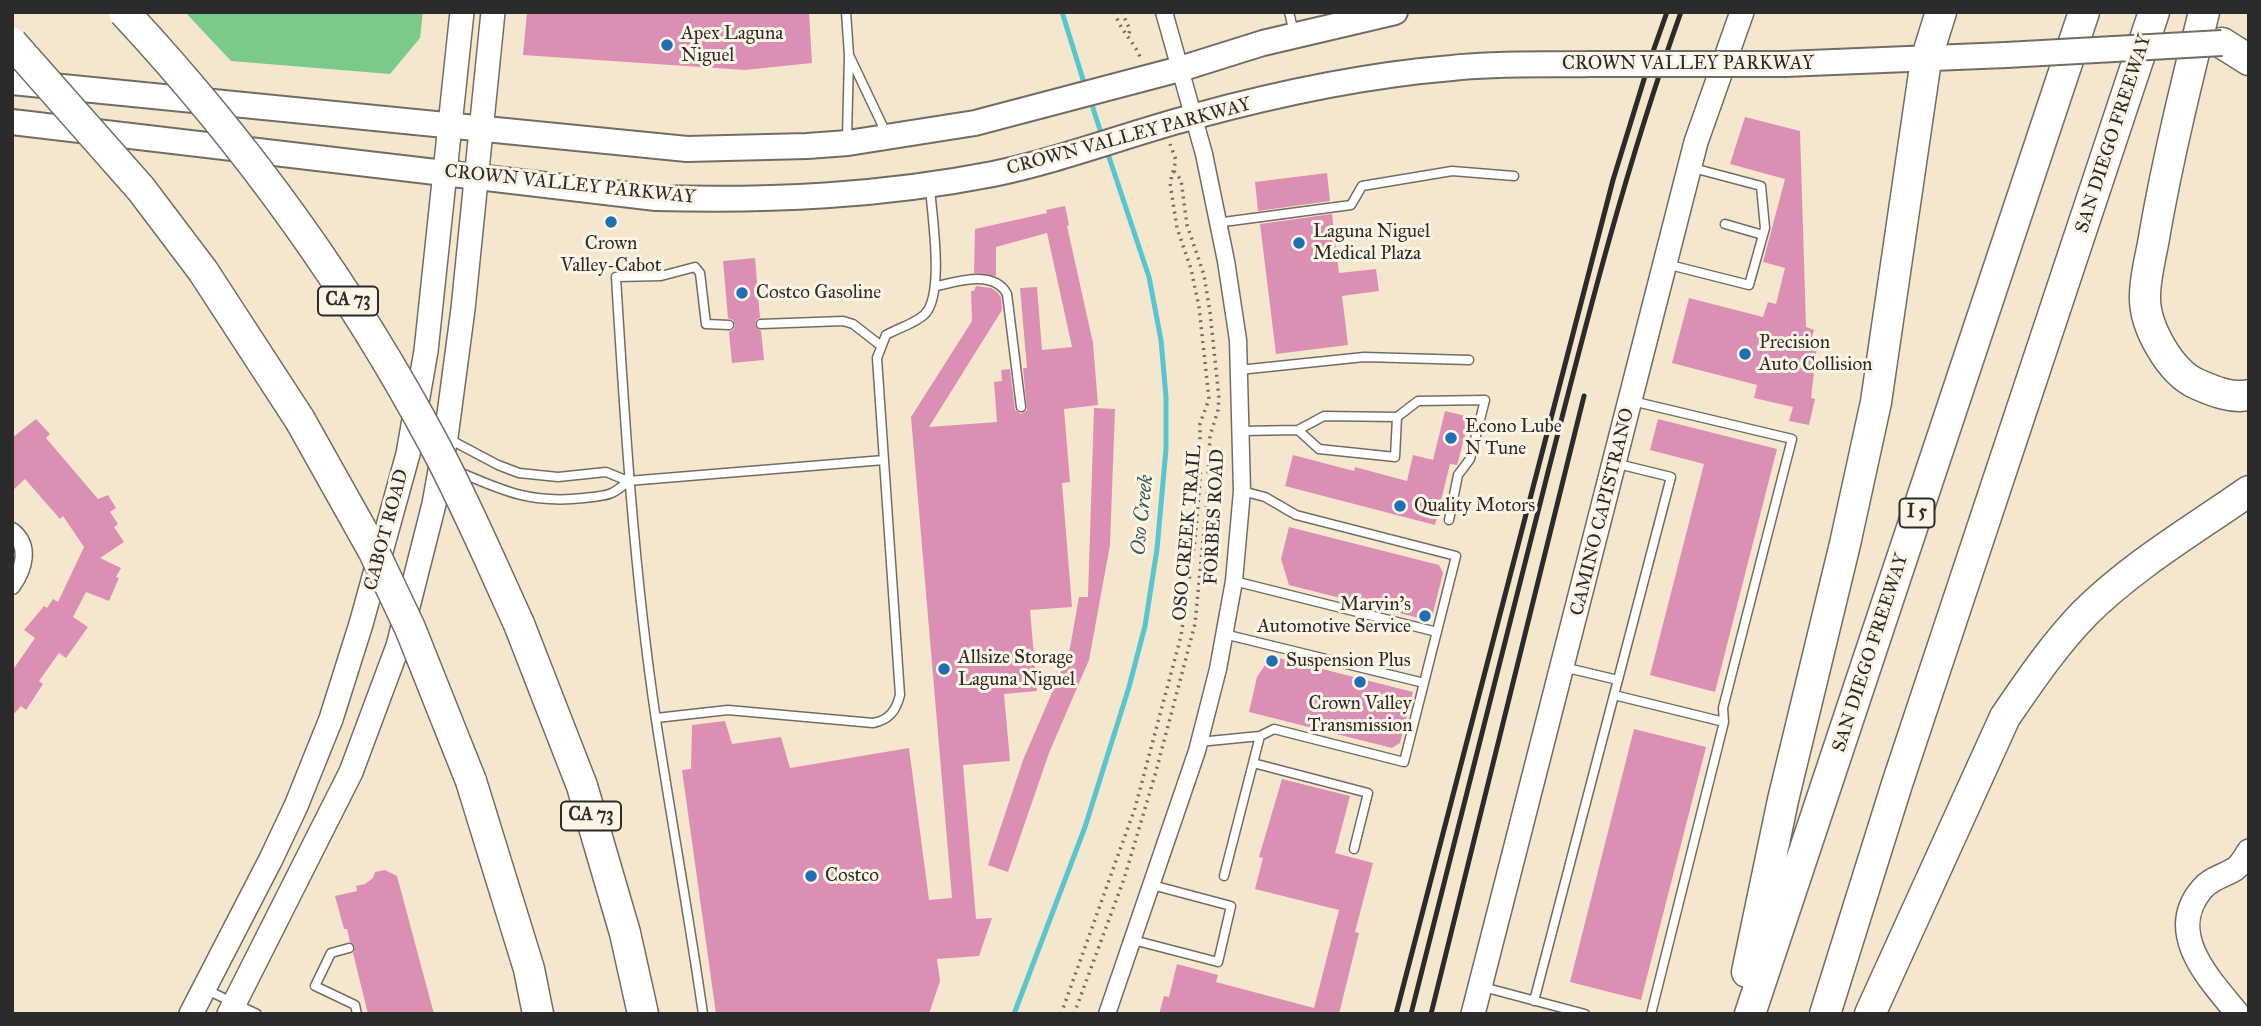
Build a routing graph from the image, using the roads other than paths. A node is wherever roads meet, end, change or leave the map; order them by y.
1 (124, 12) edge
2 (462, 12) edge
3 (493, 12) edge
4 (846, 12) edge
5 (1164, 12) edge
6 (1395, 12) edge
7 (1742, 12) edge
8 (1941, 12) edge
9 (2084, 12) edge
10 (2154, 12) edge
11 (2204, 12) edge
12 (1292, 24) edge
13 (2235, 42) edge
14 (12, 43) edge
15 (849, 55) junction
16 (1926, 60) junction
17 (2249, 60) edge
18 (1180, 69) junction
19 (12, 82) edge
20 (1193, 116) junction
21 (12, 121) edge
22 (450, 127) junction
23 (481, 130) junction
24 (888, 137) junction
25 (847, 143) junction
26 (1690, 167) junction
27 (445, 172) junction
28 (477, 176) junction
29 (1514, 176) dead end
30 (930, 185) junction
31 (1216, 223) junction
32 (1725, 224) dead end
33 (1763, 235) junction
34 (1666, 264) junction
35 (937, 286) junction
36 (761, 324) dead end
37 (729, 325) dead end
38 (880, 345) junction
39 (1469, 360) dead end
40 (1239, 370) junction
41 (2249, 395) edge
42 (1631, 400) junction
43 (1021, 407) dead end
44 (1397, 417) junction
45 (413, 425) junction
46 (1298, 429) junction
47 (1241, 431) junction
48 (446, 438) junction
49 (884, 460) junction
50 (436, 462) junction
51 (1615, 463) junction
52 (628, 481) junction
53 (1242, 491) junction
54 (2249, 491) edge
55 (1449, 520) dead end
56 (12, 531) edge
57 (1234, 581) junction
58 (12, 586) edge
59 (1437, 632) junction
60 (1224, 634) junction
61 (1563, 667) junction
62 (1618, 680) junction
63 (1424, 683) junction
64 (1614, 695) junction
65 (656, 719) junction
66 (1724, 722) junction
67 (1260, 736) junction
68 (1199, 742) junction
69 (1253, 763) junction
70 (1354, 849) dead end
71 (2249, 852) edge
72 (1224, 876) dead end
73 (1152, 885) junction
74 (1133, 940) junction
75 (349, 948) dead end
76 (1480, 986) junction
77 (204, 989) junction
78 (1534, 1001) junction
79 (232, 1009) edge
80 (191, 1014) edge
81 (257, 1014) edge
82 (357, 1014) edge
83 (538, 1014) edge
84 (643, 1014) edge
85 (703, 1014) edge
86 (1107, 1014) edge
87 (1473, 1014) edge
88 (1585, 1014) edge
89 (1651, 1014) edge
90 (1739, 1014) edge
91 (1750, 1014) edge
92 (1825, 1014) edge
93 (1870, 1014) edge
94 (2238, 1014) edge

1 - 84 highway, CA 73, bridge
2 - 22 main road, CABOT ROAD
3 - 23 main road, CABOT ROAD
4 - 15 lane
5 - 18 street, FORBES ROAD
6 - 12 main road
7 - 26 main road, CAMINO CAPISTRANO
8 - 16 highway
9 - 91 highway, SAN DIEGO FREEWAY / I 5
10 - 92 highway, SAN DIEGO FREEWAY
11 - 41 highway
12 - 18 main road
13 - 16 main road, CROWN VALLEY PARKWAY, bridge
13 - 17 highway
14 - 83 highway, bridge
15 - 24 lane
15 - 25 lane
16 - 20 main road, CROWN VALLEY PARKWAY, bridge
16 - 90 highway
18 - 20 street, FORBES ROAD
18 - 24 main road
19 - 22 main road
20 - 30 main road, CROWN VALLEY PARKWAY
20 - 31 street, FORBES ROAD
21 - 27 main road, CROWN VALLEY PARKWAY
22 - 23 main road
22 - 27 main road, CABOT ROAD
23 - 25 main road
23 - 28 main road, CABOT ROAD
24 - 25 main road
26 - 33 lane
26 - 34 main road, CAMINO CAPISTRANO
27 - 28 main road, CROWN VALLEY PARKWAY
27 - 45 main road, CABOT ROAD
28 - 30 main road, CROWN VALLEY PARKWAY
28 - 48 main road, CABOT ROAD
29 - 31 lane
30 - 35 lane
31 - 40 street, FORBES ROAD
32 - 33 lane
33 - 34 lane
34 - 42 main road, CAMINO CAPISTRANO
35 - 38 lane
35 - 43 lane
36 - 38 lane
37 - 52 lane
38 - 49 lane
39 - 40 lane
40 - 47 street, FORBES ROAD
42 - 51 main road, CAMINO CAPISTRANO
42 - 66 lane
44 - 46 lane
44 - 46 lane
44 - 55 lane
45 - 48 lane
45 - 77 main road, CABOT ROAD
46 - 47 lane
47 - 53 street, FORBES ROAD
48 - 50 main road, CABOT ROAD
48 - 52 lane
49 - 52 lane
49 - 65 lane
50 - 52 lane
50 - 79 main road, CABOT ROAD
51 - 61 main road, CAMINO CAPISTRANO
51 - 62 lane
52 - 65 lane
53 - 57 street, FORBES ROAD
53 - 59 lane
54 - 93 highway
56 - 58 street
57 - 59 lane
57 - 60 street, FORBES ROAD
59 - 63 lane
60 - 63 lane
60 - 68 street, FORBES ROAD
61 - 62 lane
61 - 76 main road, CAMINO CAPISTRANO
62 - 64 lane
63 - 67 lane
64 - 66 lane
64 - 78 lane
65 - 85 lane
66 - 89 lane
67 - 68 lane
67 - 69 lane
68 - 73 street, FORBES ROAD
69 - 70 lane
69 - 72 lane
71 - 94 main road
73 - 74 street, FORBES ROAD
73 - 74 lane
74 - 86 street, FORBES ROAD
75 - 82 lane
76 - 78 lane
76 - 87 main road, CAMINO CAPISTRANO
77 - 79 lane
77 - 80 main road, CABOT ROAD
78 - 88 lane
79 - 81 lane

